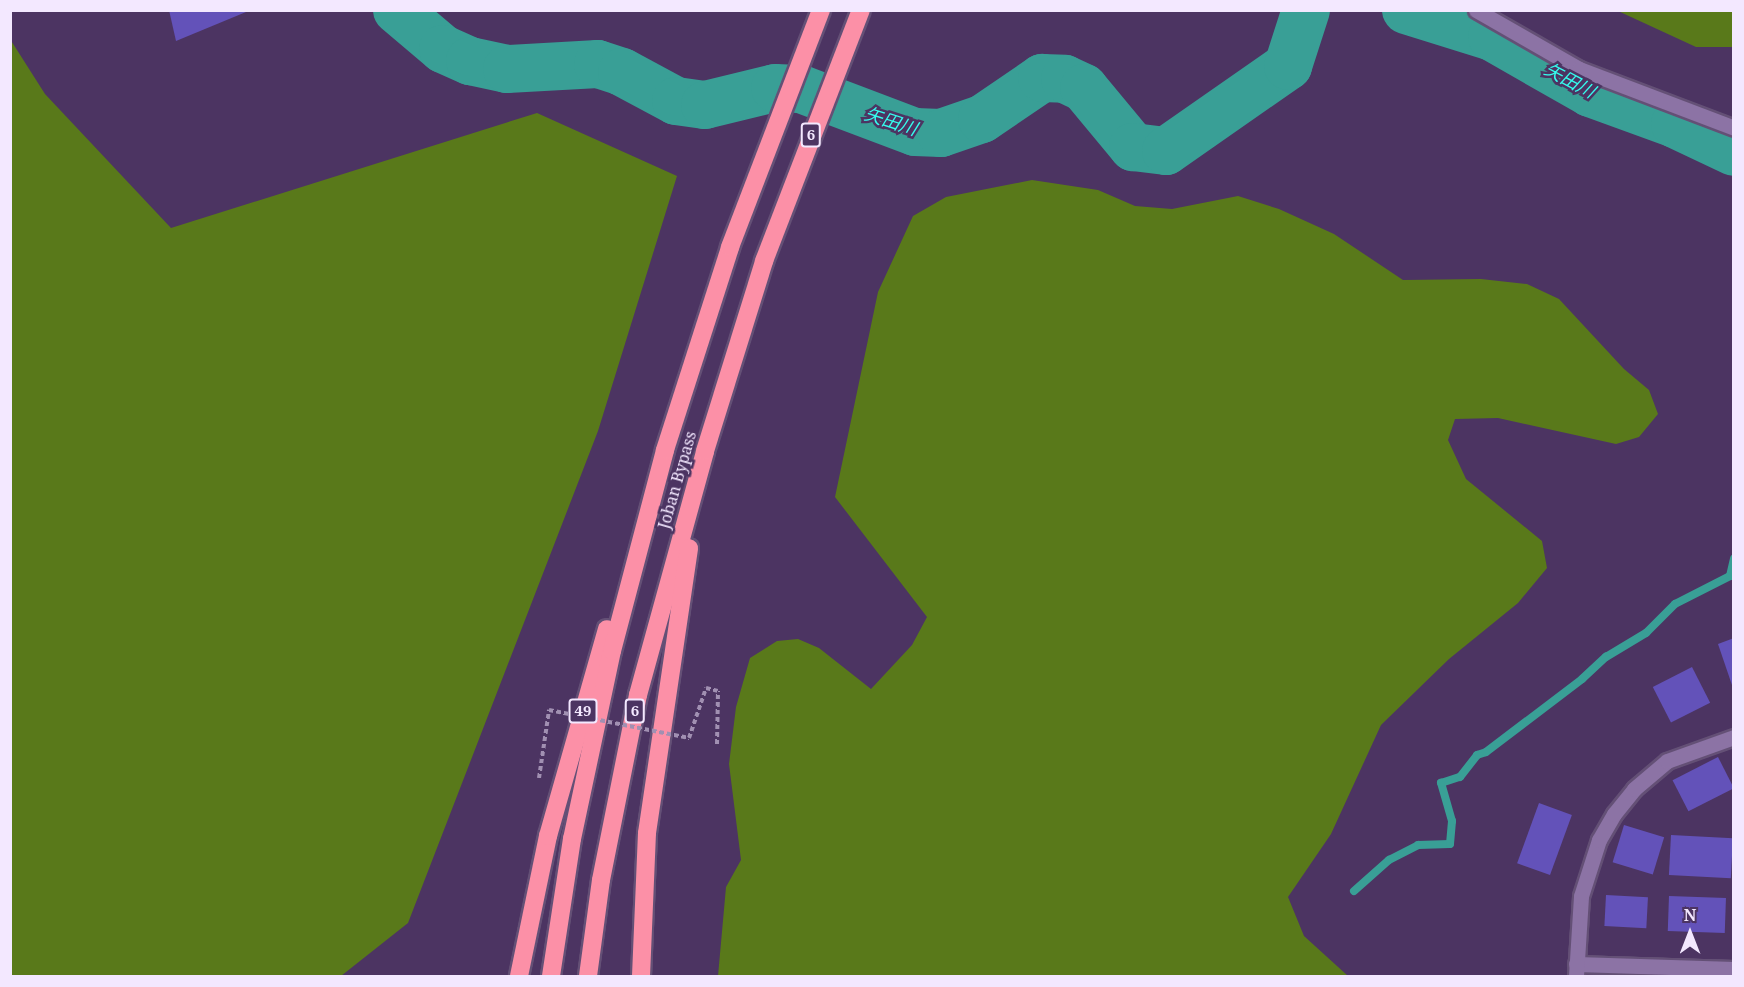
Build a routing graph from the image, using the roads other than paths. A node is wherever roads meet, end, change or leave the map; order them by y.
1 (821, 10) edge
2 (861, 10) edge
3 (1476, 10) edge
4 (1734, 128) edge
5 (665, 450) junction
6 (705, 451) junction
7 (1734, 737) edge
8 (1734, 969) edge
9 (1576, 970) edge
10 (519, 976) edge
11 (551, 976) edge
12 (588, 976) edge
13 (641, 976) edge

1 - 5 highway, Joban Bypass / 6
2 - 6 highway, Joban Bypass / 6
3 - 4 street
5 - 10 highway, 49
5 - 11 highway, Joban Bypass / 6
6 - 12 highway, Joban Bypass / 6
6 - 13 highway
7 - 9 street
8 - 9 street

